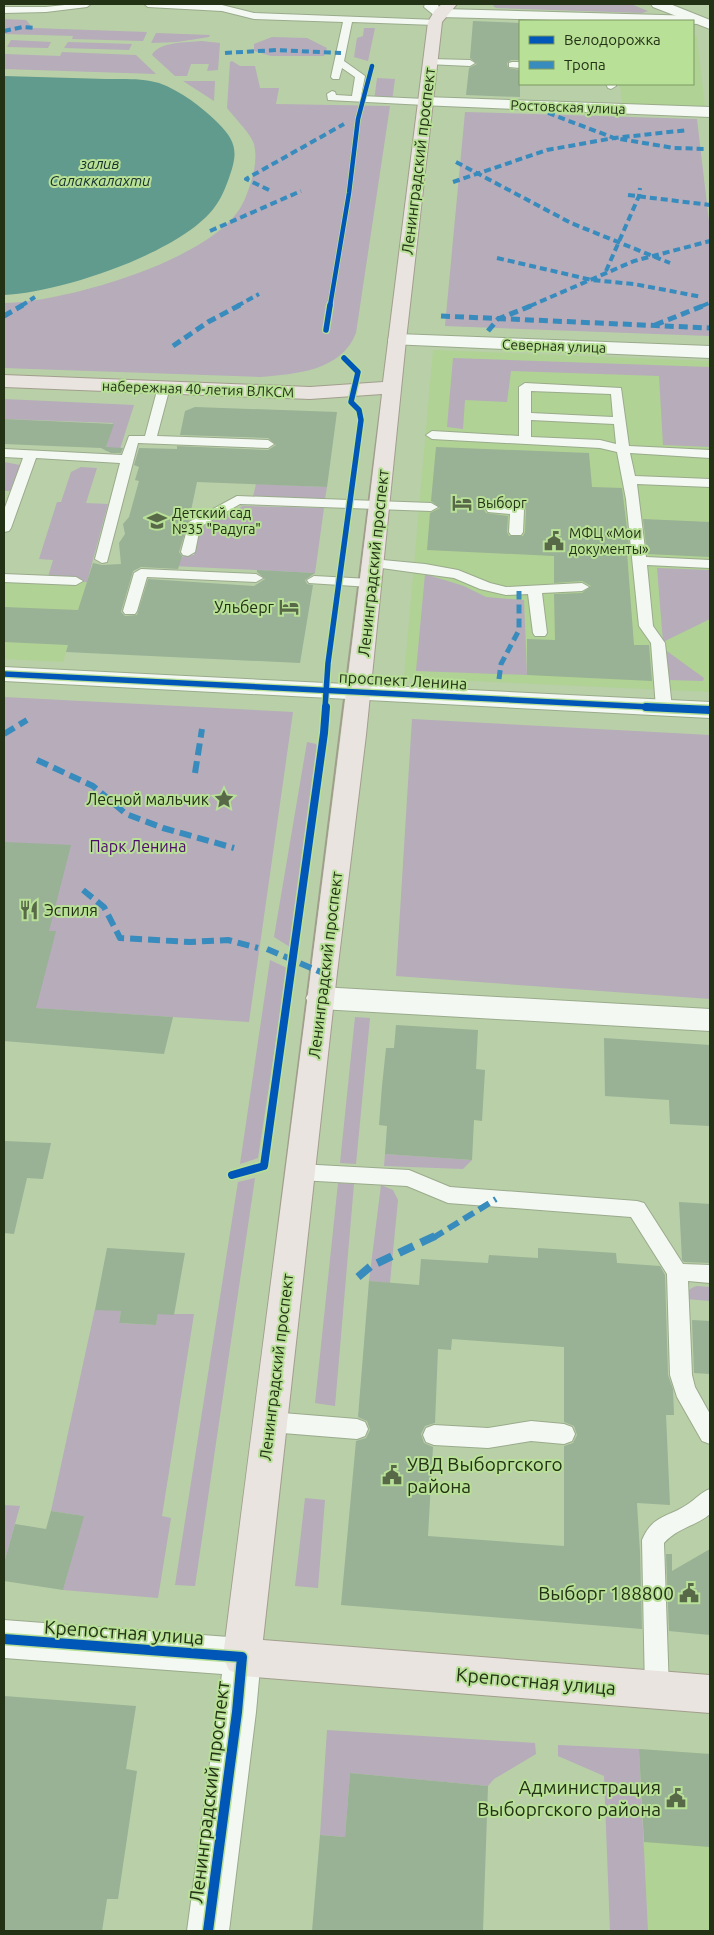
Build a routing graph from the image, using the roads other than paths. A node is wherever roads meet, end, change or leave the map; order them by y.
1 (82, 4) edge
2 (87, 4) edge
3 (148, 4) edge
4 (658, 4) edge
5 (4, 10) edge
6 (439, 11) edge
7 (348, 19) junction
8 (639, 20) edge
9 (706, 23) edge
10 (710, 29) edge
11 (339, 62) junction
12 (430, 62) junction
13 (470, 63) dead end
14 (336, 77) dead end
15 (332, 94) dead end
16 (356, 99) junction
17 (425, 102) junction
18 (710, 112) edge
19 (397, 340) junction
20 (710, 352) edge
21 (4, 381) edge
22 (164, 387) junction
23 (392, 387) junction
24 (525, 416) junction
25 (620, 421) junction
26 (432, 435) dead end
27 (150, 440) junction
28 (525, 440) junction
29 (268, 444) dead end
30 (623, 449) junction
31 (4, 453) edge
32 (31, 454) junction
33 (710, 454) edge
34 (127, 459) junction
35 (630, 480) junction
36 (710, 483) edge
37 (379, 505) junction
38 (431, 507) dead end
39 (493, 509) dead end
40 (4, 528) edge
41 (516, 532) dead end
42 (188, 552) dead end
43 (102, 559) dead end
44 (640, 561) junction
45 (710, 564) edge
46 (371, 573) junction
47 (4, 578) edge
48 (256, 578) dead end
49 (314, 580) dead end
50 (76, 581) dead end
51 (582, 587) dead end
52 (536, 590) junction
53 (130, 612) dead end
54 (540, 633) dead end
55 (4, 674) edge
56 (359, 692) junction
57 (664, 708) junction
58 (710, 710) edge
59 (320, 998) junction
60 (710, 1020) edge
61 (299, 1172) junction
62 (677, 1272) junction
63 (710, 1274) edge
64 (270, 1422) junction
65 (357, 1429) dead end
66 (564, 1434) dead end
67 (710, 1434) edge
68 (434, 1435) dead end
69 (710, 1499) edge
70 (4, 1639) edge
71 (242, 1657) junction
72 (657, 1691) junction
73 (710, 1694) edge
74 (208, 1931) edge

1 - 2 lane
2 - 5 lane
3 - 7 lane
4 - 9 street
6 - 7 lane
6 - 8 street
6 - 12 main road, Ленинградский проспект
7 - 11 lane
9 - 10 street
11 - 14 lane
11 - 16 lane
12 - 13 lane
12 - 17 main road, Ленинградский проспект
15 - 16 lane
16 - 17 lane
17 - 18 street, Ростовская улица
17 - 19 main road, Ленинградский проспект
19 - 20 street, Северная улица
19 - 23 main road, Ленинградский проспект
21 - 22 main road, набережная 40-летия ВЛКСМ
22 - 23 main road, набережная 40-летия ВЛКСМ
22 - 27 lane
23 - 37 main road, Ленинградский проспект
24 - 25 lane
24 - 25 lane
24 - 28 lane
25 - 30 lane
26 - 28 lane
27 - 29 lane
27 - 34 lane
28 - 30 lane
30 - 33 lane
30 - 35 lane
31 - 32 lane
32 - 34 lane
32 - 40 lane
34 - 43 lane
35 - 36 lane
35 - 44 lane
37 - 38 lane
37 - 42 lane
37 - 46 main road, Ленинградский проспект
39 - 41 lane
44 - 45 lane
44 - 57 lane
46 - 49 lane
46 - 52 lane
46 - 56 main road, Ленинградский проспект
47 - 50 lane
48 - 53 lane
51 - 52 lane
52 - 54 lane
55 - 56 street, проспект Ленина
56 - 57 street, проспект Ленина
56 - 59 main road, Ленинградский проспект
57 - 58 street, проспект Ленина
59 - 60 street
59 - 61 main road, Ленинградский проспект
61 - 62 lane
61 - 64 main road, Ленинградский проспект
62 - 63 lane
62 - 67 lane
64 - 65 lane
64 - 71 main road, Ленинградский проспект
66 - 68 lane
69 - 72 lane
70 - 71 street, Крепостная улица
71 - 72 main road, Крепостная улица
71 - 74 street, Ленинградский проспект
72 - 73 main road, Крепостная улица

